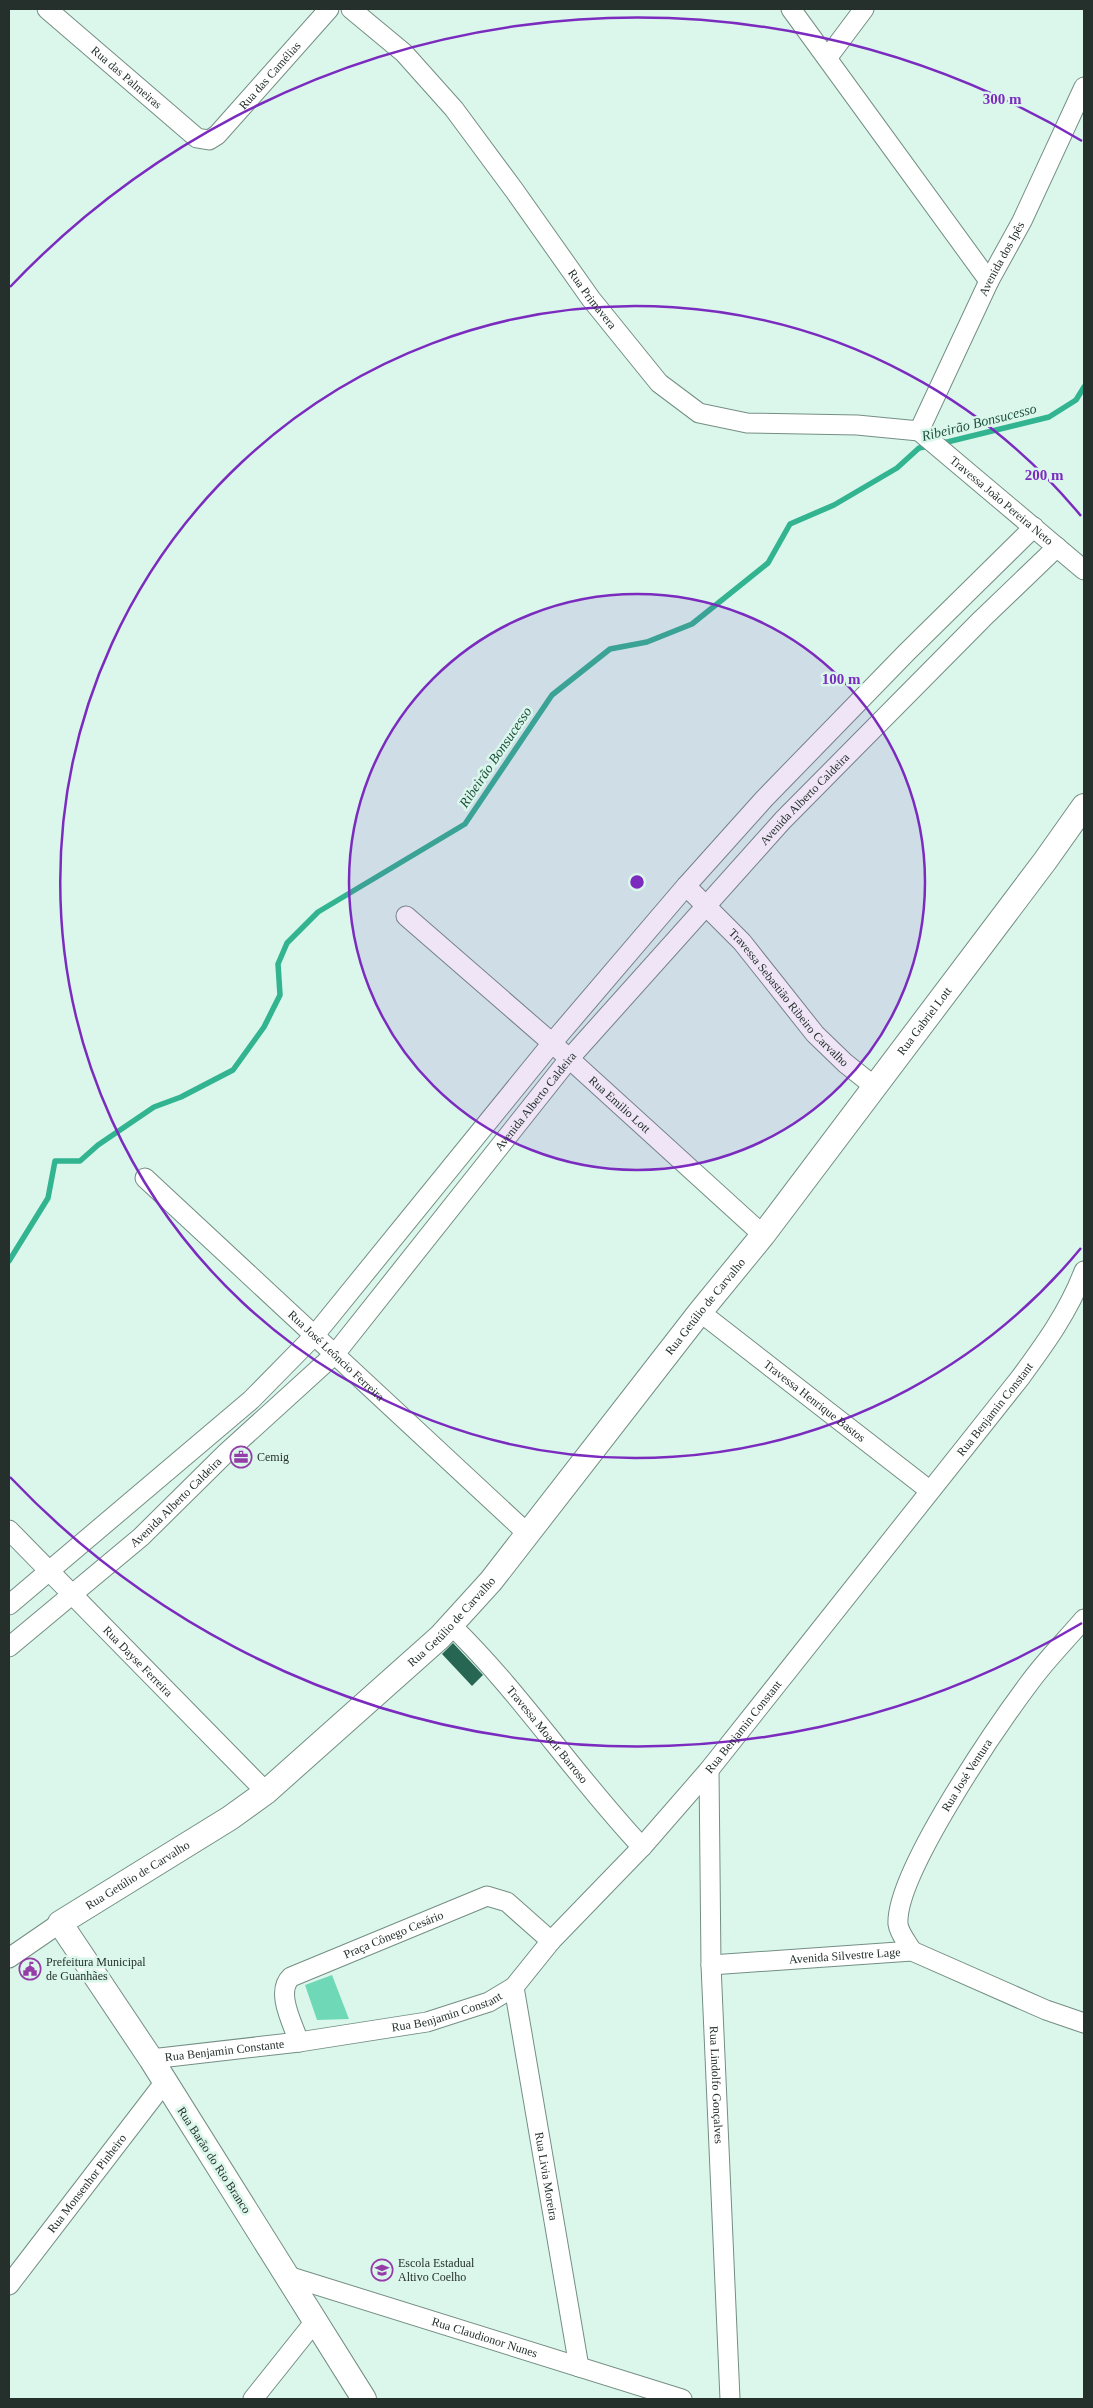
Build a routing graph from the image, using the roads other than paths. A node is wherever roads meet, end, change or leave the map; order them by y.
1 (47, 9) edge
2 (329, 9) edge
3 (351, 9) edge
4 (791, 9) edge
5 (864, 9) edge
6 (828, 57) junction
7 (1084, 86) edge
8 (209, 140) joint
9 (989, 281) junction
10 (921, 433) junction
11 (1034, 527) junction
12 (1057, 547) junction
13 (1084, 570) edge
14 (1084, 806) edge
15 (686, 886) junction
16 (707, 906) junction
17 (406, 916) dead end
18 (552, 1043) junction
19 (569, 1059) junction
20 (876, 1087) junction
21 (145, 1178) dead end
22 (763, 1236) junction
23 (1084, 1271) edge
24 (700, 1312) junction
25 (314, 1336) junction
26 (334, 1354) junction
27 (929, 1490) junction
28 (9, 1530) edge
29 (528, 1534) junction
30 (50, 1570) junction
31 (73, 1594) junction
32 (9, 1605) edge
33 (1084, 1619) edge
34 (450, 1625) junction
35 (9, 1647) edge
36 (709, 1770) junction
37 (266, 1792) junction
38 (642, 1847) junction
39 (60, 1922) junction
40 (551, 1942) junction
41 (912, 1951) junction
42 (9, 1958) edge
43 (711, 1965) junction
44 (514, 1987) junction
45 (1084, 2023) edge
46 (299, 2042) junction
47 (151, 2059) junction
48 (164, 2082) junction
49 (288, 2276) junction
50 (9, 2285) edge
51 (316, 2320) junction
52 (579, 2367) junction
53 (252, 2399) edge
54 (364, 2399) edge
55 (682, 2399) edge
56 (730, 2399) edge

1 - 8 street, Rua das Palmeiras
2 - 8 street, Rua das Camélias
3 - 10 street, Rua Primavera
4 - 6 street
5 - 6 street
6 - 9 street
7 - 9 street, Avenida dos Ipês
9 - 10 street, Avenida dos Ipês
10 - 11 street, Travessa João Pereira Neto
11 - 12 street, Travessa João Pereira Neto
11 - 15 street, Avenida Alberto Caldeira
12 - 13 street, Travessa João Pereira Neto
12 - 16 street, Avenida Alberto Caldeira
14 - 20 street, Rua Gabriel Lott
15 - 16 street, Travessa Sebastião Ribeiro Carvalho
15 - 18 street, Avenida Alberto Caldeira
16 - 19 street, Avenida Alberto Caldeira
16 - 20 street, Travessa Sebastião Ribeiro Carvalho
17 - 18 street, Rua Emilio Lott
18 - 19 street, Rua Emilio Lott
18 - 25 street, Avenida Alberto Caldeira
19 - 22 street, Rua Emilio Lott
19 - 26 street, Avenida Alberto Caldeira
20 - 22 street, Rua Gabriel Lott
21 - 25 street, Rua José Leôncio Ferreira
22 - 24 street, Rua Getúlio de Carvalho
23 - 27 street, Rua Benjamin Constant
24 - 27 street, Travessa Henrique Bastos
24 - 29 street, Rua Getúlio de Carvalho
25 - 26 street, Rua José Leôncio Ferreira
25 - 30 street, Avenida Alberto Caldeira
26 - 29 street, Rua José Leôncio Ferreira
26 - 31 street, Avenida Alberto Caldeira
27 - 36 street, Rua Benjamin Constant
28 - 30 street, Rua Dayse Ferreira
29 - 34 street, Rua Getúlio de Carvalho
30 - 31 street, Rua Dayse Ferreira
30 - 32 street, Avenida Alberto Caldeira
31 - 35 street, Avenida Alberto Caldeira
31 - 37 street, Rua Dayse Ferreira
33 - 41 street, Rua José Ventura
34 - 37 street, Rua Getúlio de Carvalho
34 - 38 street, Travessa Moacir Barroso
36 - 38 street, Rua Benjamin Constant
36 - 43 street, Rua Lindolfo Gonçalves
37 - 39 street, Rua Getúlio de Carvalho
38 - 40 street, Rua Benjamin Constant
39 - 42 street
39 - 47 street, Rua Barão do Rio Branco
40 - 44 street, Rua Benjamin Constant
40 - 46 street, Praça Cônego Cesário
41 - 43 street, Avenida Silvestre Lage
41 - 45 street, Avenida Silvestre Lage
43 - 56 street, Rua Lindolfo Gonçalves
44 - 46 street, Rua Benjamin Constant
44 - 52 street, Rua Livia Moreira
46 - 47 street, Rua Benjamin Constante
47 - 48 street, Rua Barão do Rio Branco
48 - 49 street, Rua Barão do Rio Branco
48 - 50 street, Rua Monsenhor Pinheiro
49 - 51 street, Rua Barão do Rio Branco
49 - 52 street, Rua Claudionor Nunes
51 - 53 street
51 - 54 street, Rua Barão do Rio Branco
52 - 55 street, Rua Claudionor Nunes

